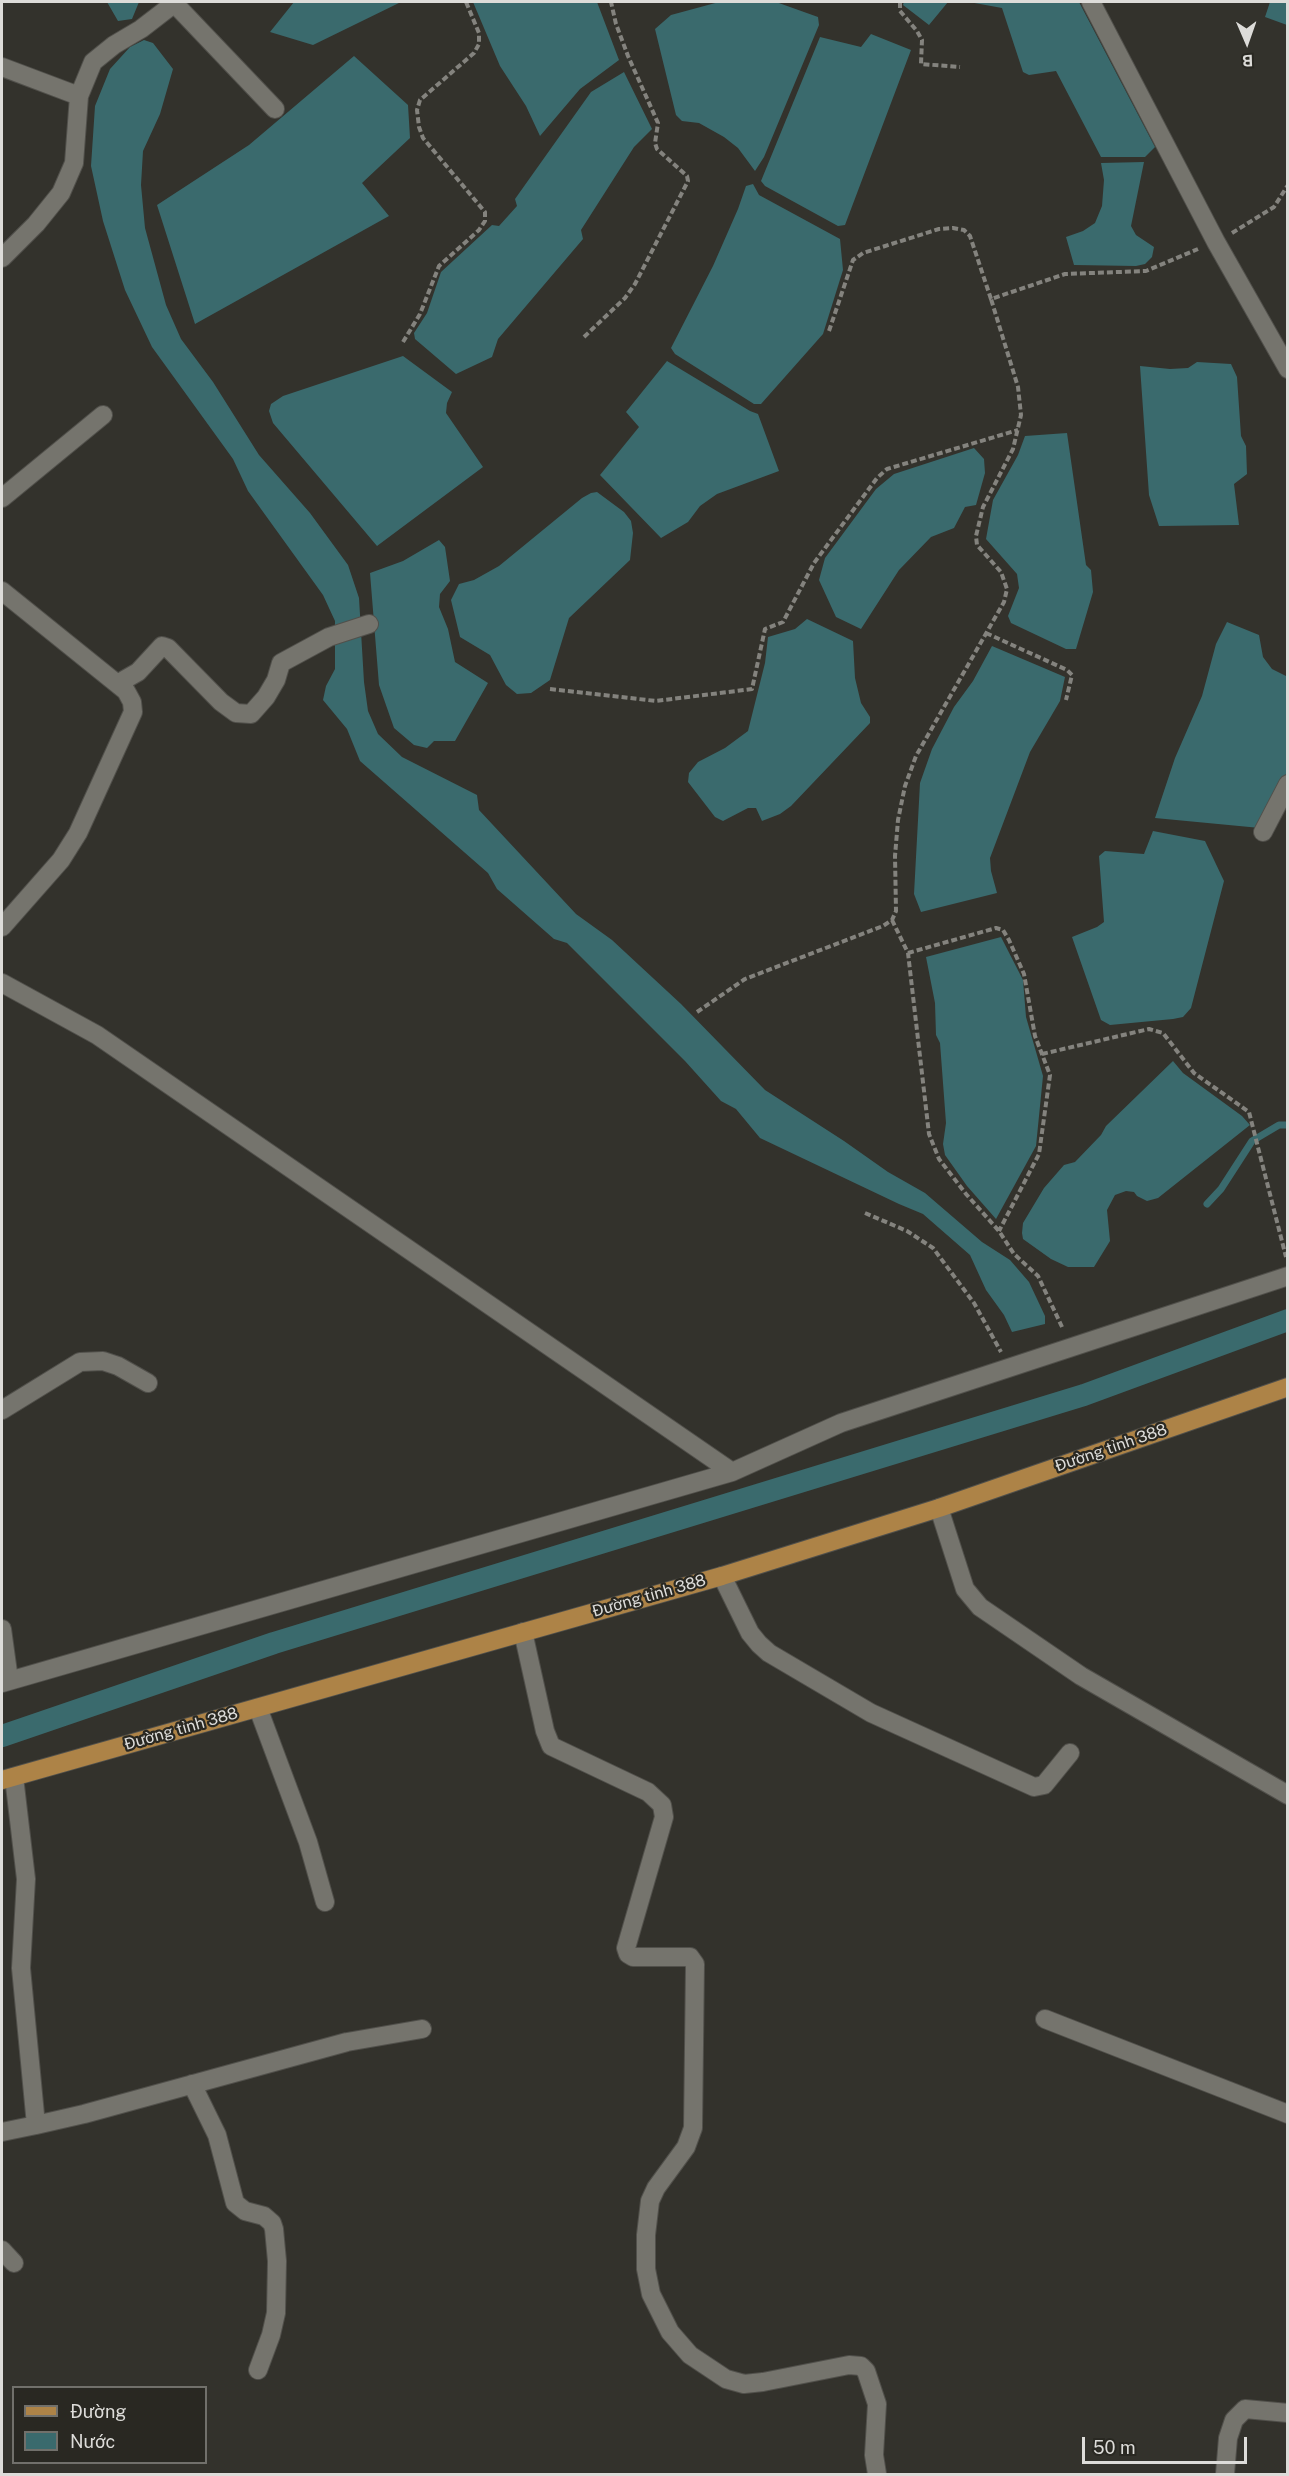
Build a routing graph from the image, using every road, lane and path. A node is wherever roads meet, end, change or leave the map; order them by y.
1 (175, 2) edge
2 (466, 2) edge
3 (611, 2) edge
4 (900, 2) edge
5 (1091, 2) edge
6 (2, 67) edge
7 (960, 67) dead end
8 (79, 96) junction
9 (275, 109) dead end
10 (1287, 185) edge
11 (1216, 242) junction
12 (2, 258) edge
13 (991, 299) junction
14 (829, 331) dead end
15 (584, 337) dead end
16 (403, 342) dead end
17 (1287, 369) edge
18 (103, 415) dead end
19 (1018, 429) junction
20 (2, 498) edge
21 (2, 591) edge
22 (369, 624) dead end
23 (986, 633) junction
24 (124, 680) dead end
25 (550, 689) dead end
26 (1066, 700) dead end
27 (1287, 784) edge
28 (1263, 832) dead end
29 (892, 920) junction
30 (2, 927) edge
31 (908, 953) junction
32 (2, 983) edge
33 (697, 1012) dead end
34 (1042, 1054) junction
35 (865, 1213) dead end
36 (999, 1231) junction
37 (1287, 1264) edge
38 (1287, 1276) edge
39 (1072, 1349) junction
40 (1011, 1369) junction
41 (148, 1383) dead end
42 (1287, 1387) edge
43 (2, 1410) edge
44 (732, 1472) junction
45 (939, 1508) junction
46 (722, 1576) junction
47 (2, 1629) edge
48 (523, 1632) junction
49 (5, 1681) edge
50 (258, 1708) junction
51 (1070, 1753) dead end
52 (8, 1778) edge
53 (1287, 1795) edge
54 (325, 1902) dead end
55 (1045, 2019) dead end
56 (422, 2030) dead end
57 (192, 2084) junction
58 (1287, 2114) edge
59 (36, 2125) junction
60 (2, 2132) edge
61 (258, 2370) dead end
62 (1287, 2413) edge
63 (877, 2475) edge
64 (1225, 2475) edge

1 - 8 street
1 - 9 street
2 - 16 path
3 - 15 path
4 - 7 path
5 - 11 street
6 - 8 street
8 - 12 street
10 - 11 path
11 - 13 path
11 - 17 street
13 - 14 path
13 - 19 path
18 - 20 street
19 - 23 path
19 - 25 path
21 - 30 street
22 - 24 street
23 - 26 path
23 - 29 path
27 - 28 street
29 - 31 path
29 - 33 path
31 - 34 path
31 - 36 path
32 - 44 street
34 - 36 path
34 - 37 path
35 - 40 path
36 - 39 path
38 - 39 street
39 - 40 street
40 - 44 street
41 - 43 street
42 - 45 main road, Đường tỉnh 388
44 - 49 street
45 - 46 main road, Đường tỉnh 388
45 - 53 street
46 - 48 main road, Đường tỉnh 388
46 - 51 street
47 - 49 street
48 - 50 main road, Đường tỉnh 388
48 - 63 street
50 - 52 main road, Đường tỉnh 388
50 - 54 street
52 - 59 street
55 - 58 street
56 - 57 street
57 - 59 street
57 - 61 street
59 - 60 street
62 - 64 street

